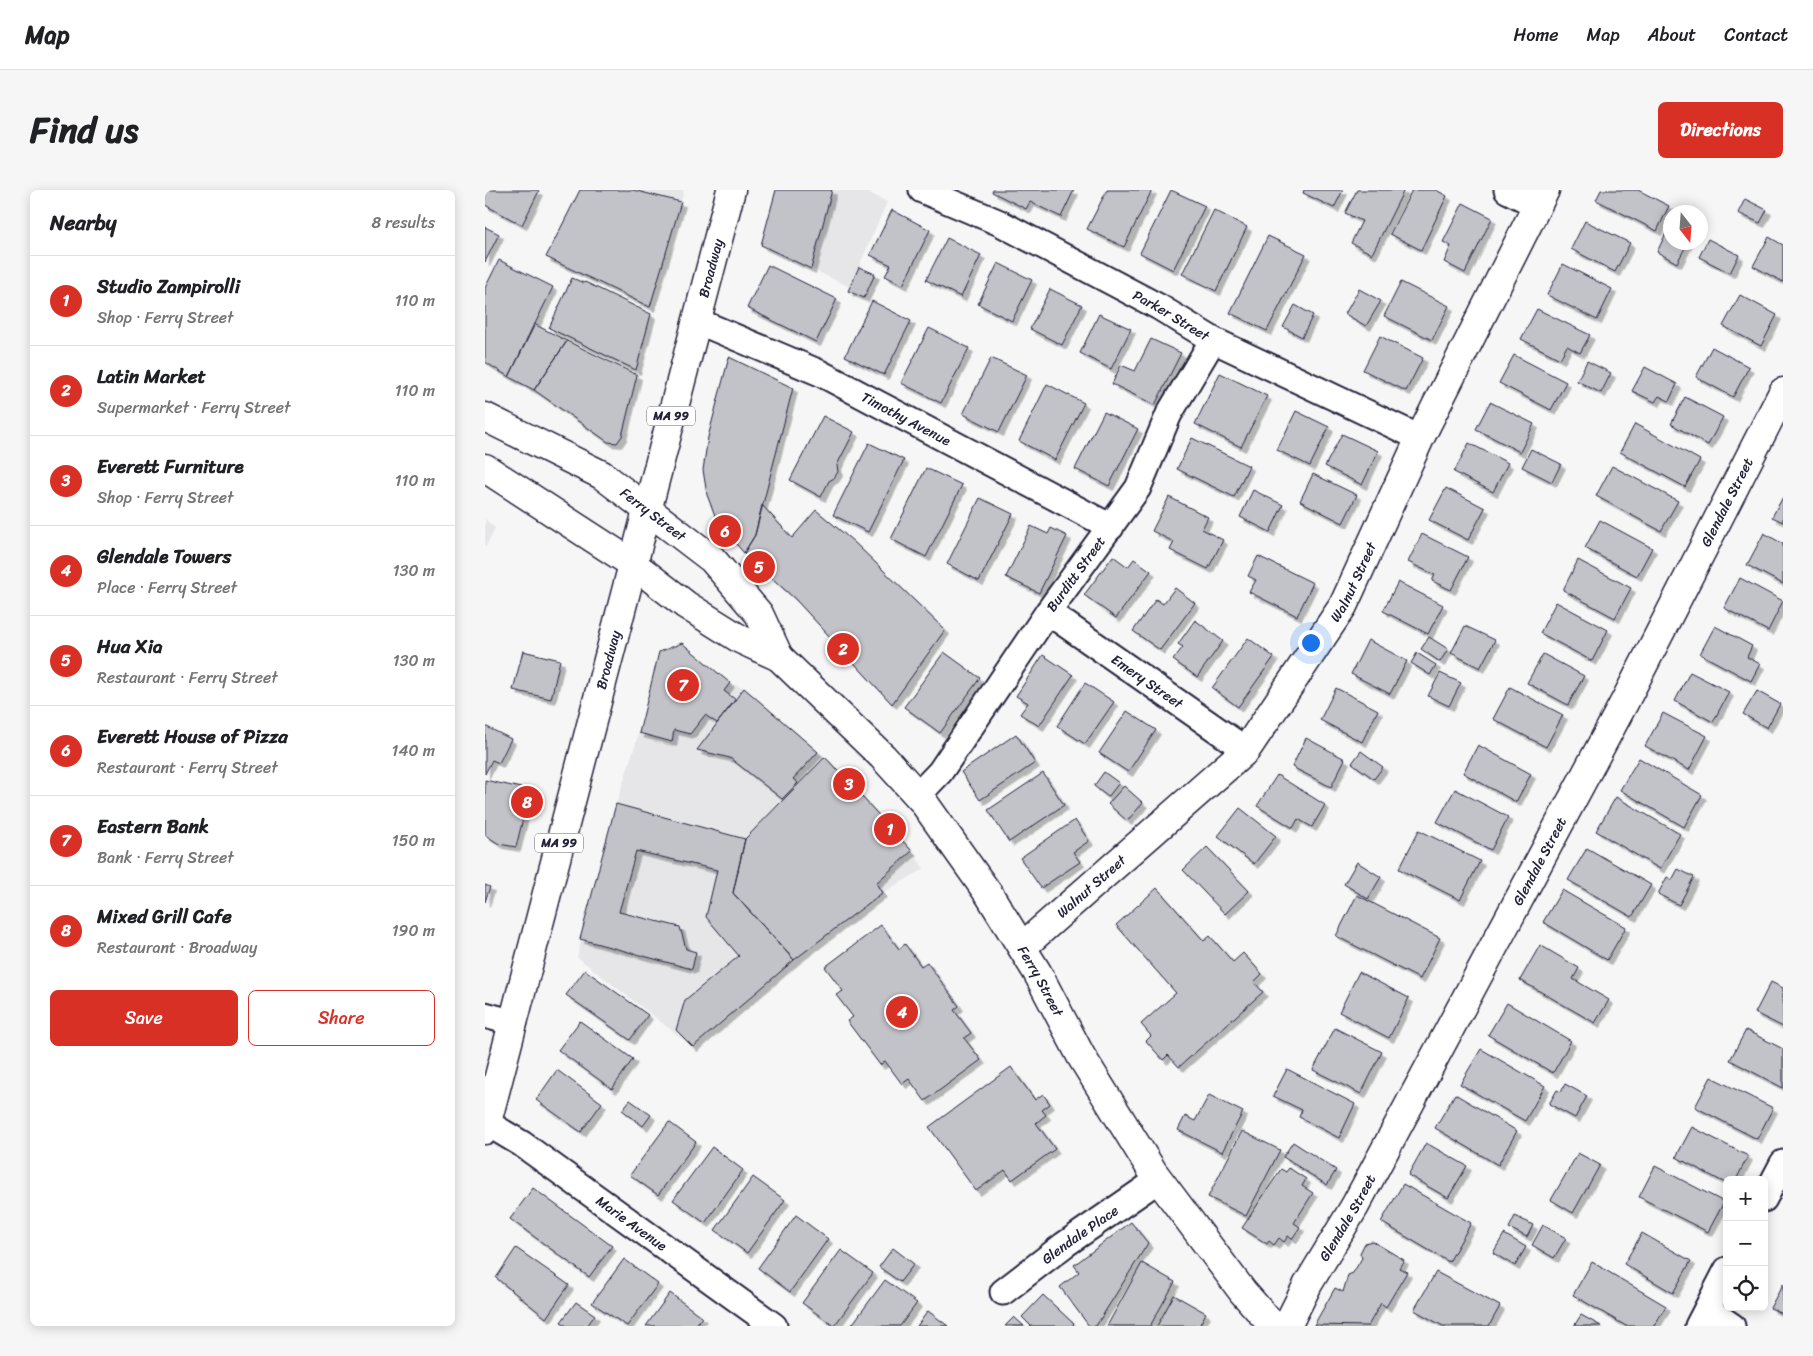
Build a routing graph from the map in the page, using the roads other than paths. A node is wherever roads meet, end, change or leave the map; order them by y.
1 (731, 190) edge
2 (922, 190) edge
3 (1507, 190) edge
4 (1541, 198) edge
5 (697, 321) junction
6 (1213, 340) junction
7 (1783, 392) edge
8 (485, 417) edge
9 (1420, 438) junction
10 (485, 468) edge
11 (647, 511) junction
12 (1111, 527) junction
13 (633, 564) junction
14 (1048, 612) junction
15 (779, 657) junction
16 (1246, 750) junction
17 (918, 796) junction
18 (1022, 947) junction
19 (485, 1015) edge
20 (514, 1023) junction
21 (486, 1126) edge
22 (1783, 1163) edge
23 (1158, 1180) junction
24 (1768, 1191) edge
25 (1723, 1278) edge
26 (1003, 1292) dead end
27 (1702, 1317) edge
28 (774, 1326) edge
29 (1273, 1326) edge
30 (1287, 1326) edge
31 (1732, 1326) edge

1 - 5 main road, Broadway / MA 99
2 - 6 street, Parker Street
3 - 4 street
4 - 9 main road, Walnut Street
5 - 11 main road, Broadway / MA 99
5 - 12 street, Timothy Avenue
6 - 9 street, Parker Street
6 - 12 street, Burditt Street
7 - 30 main road, Glendale Street
8 - 11 main road, Ferry Street
9 - 16 main road, Walnut Street
10 - 13 main road, Ferry Street
11 - 13 main road, Broadway / MA 99
11 - 15 main road, Ferry Street
12 - 14 street, Burditt Street
13 - 15 main road, Ferry Street
13 - 20 main road, Broadway / MA 99
14 - 16 street, Emery Street
14 - 17 street, Burditt Street
15 - 17 main road, Ferry Street
16 - 18 main road, Walnut Street
17 - 18 main road, Ferry Street
18 - 23 main road, Ferry Street
19 - 20 street
20 - 21 main road, Broadway / MA 99
21 - 28 street, Marie Avenue
22 - 24 street
23 - 26 street, Glendale Place
23 - 29 main road, Ferry Street
25 - 27 street
27 - 31 street

